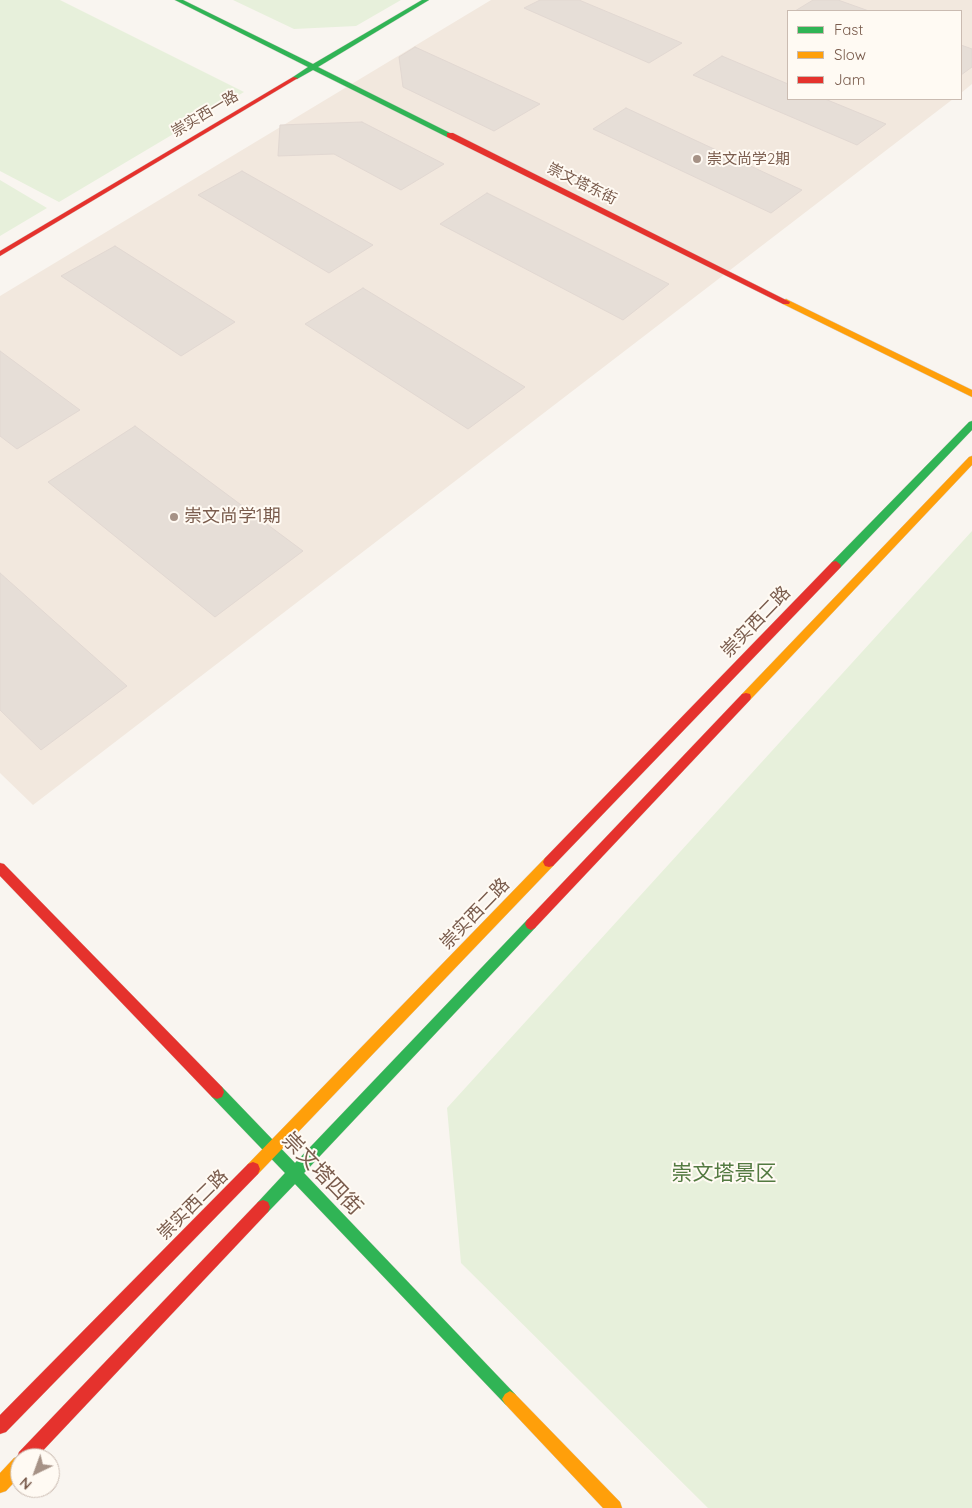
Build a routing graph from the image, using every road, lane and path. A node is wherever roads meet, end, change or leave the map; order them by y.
1 (178, 0) edge
2 (426, 0) edge
3 (312, 67) junction
4 (0, 254) edge
5 (972, 394) edge
6 (972, 424) edge
7 (972, 459) edge
8 (0, 868) edge
9 (272, 1149) junction
10 (296, 1173) junction
11 (0, 1426) edge
12 (35, 1448) edge
13 (10, 1474) edge
14 (0, 1485) edge
15 (614, 1508) edge

1 - 3 street, 崇文塔东街
2 - 3 street, 崇实西一路
3 - 4 street, 崇实西一路
3 - 5 street, 崇文塔东街
6 - 9 street, 崇实西二路
7 - 10 street
8 - 9 street, 崇文塔四街
9 - 10 street, 崇文塔四街
9 - 11 street, 崇实西二路
10 - 12 street
10 - 15 street, 崇文塔四街
13 - 14 street

